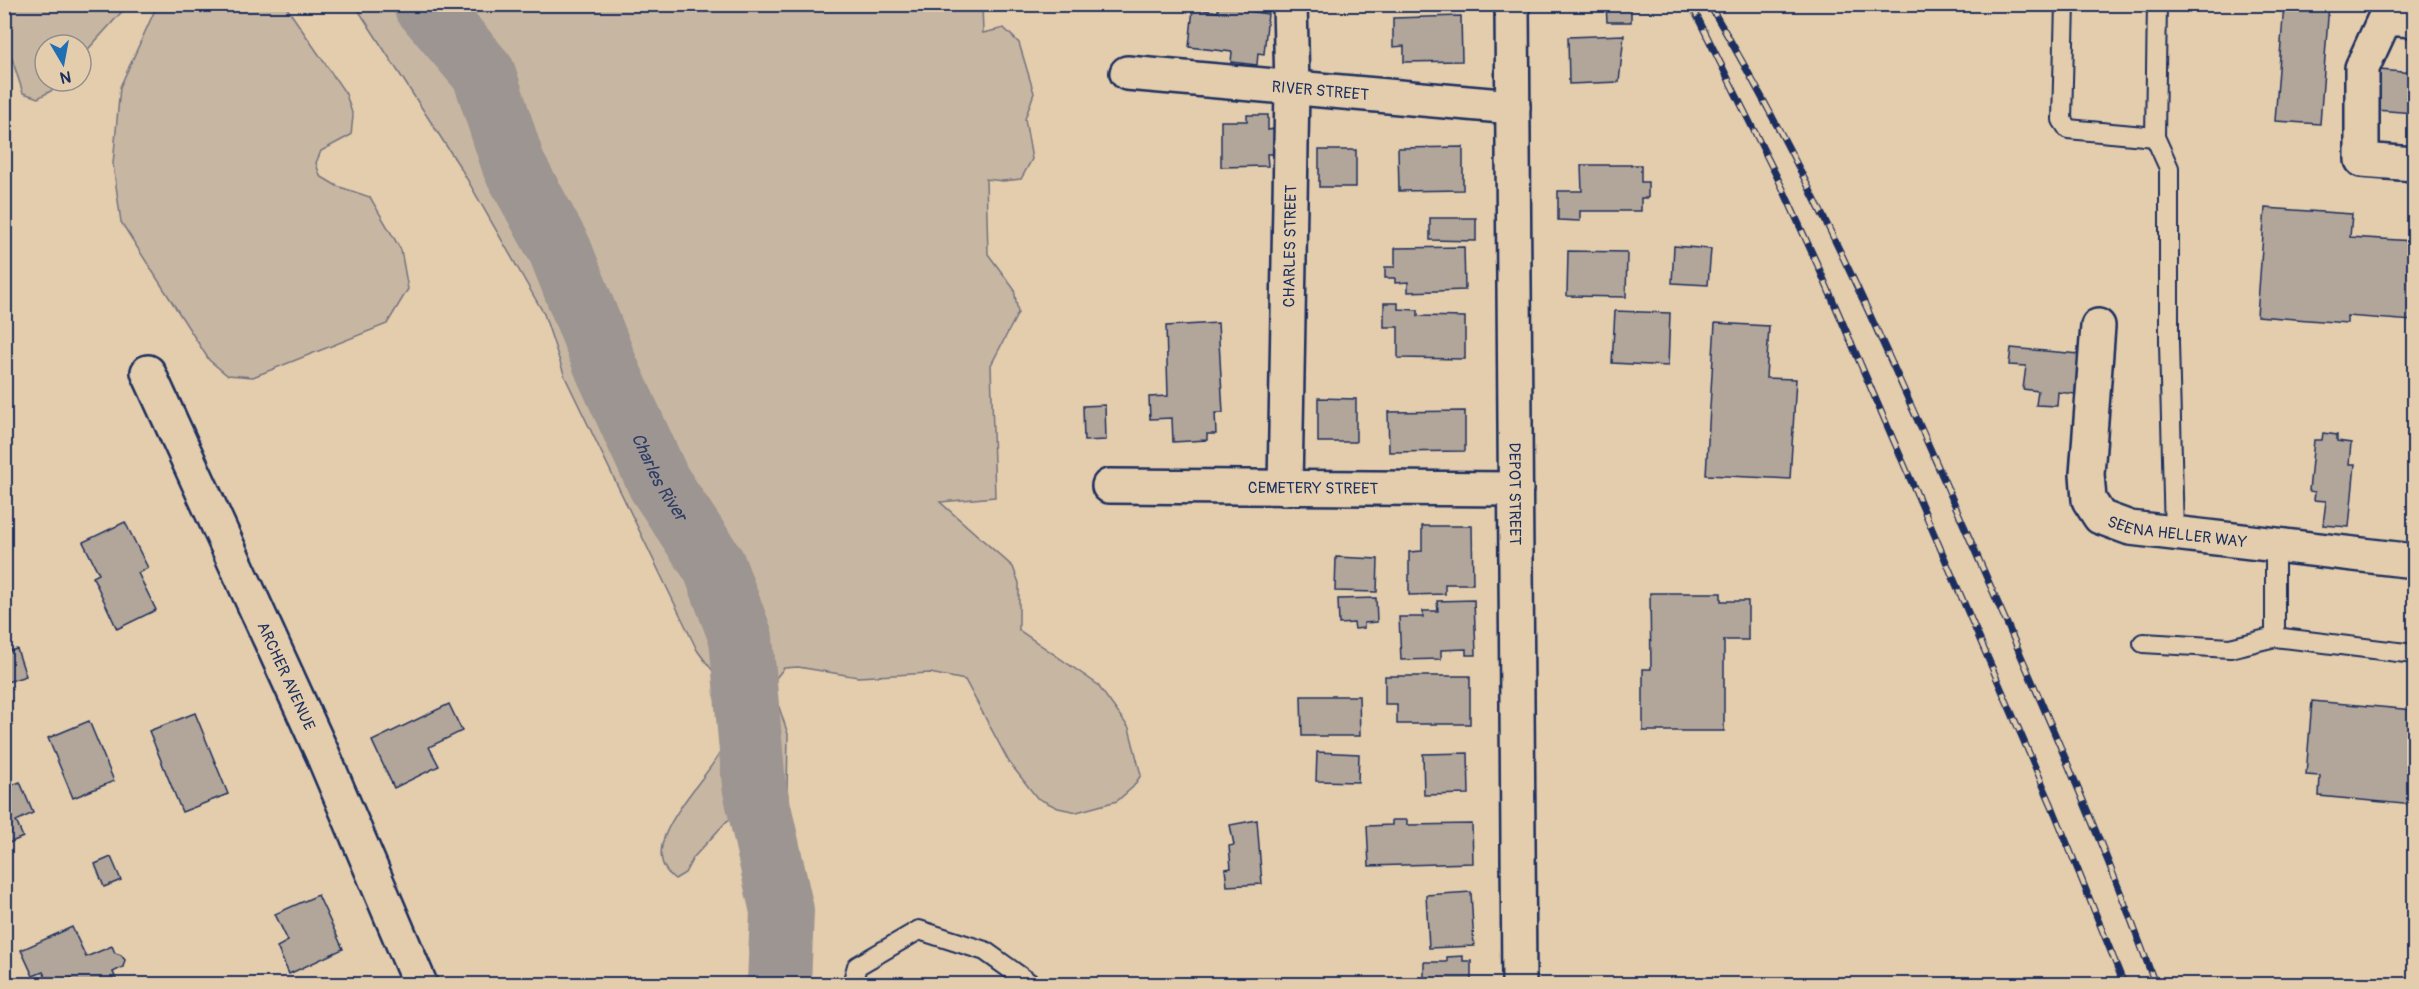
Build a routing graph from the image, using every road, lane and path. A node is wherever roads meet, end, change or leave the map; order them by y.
1 (1290, 4) edge
2 (1512, 4) edge
3 (2066, 4) edge
4 (2157, 4) edge
5 (2415, 20) edge
6 (1128, 73) dead end
7 (1292, 88) junction
8 (1513, 107) junction
9 (2155, 137) junction
10 (2415, 164) edge
11 (2097, 326) dead end
12 (148, 372) dead end
13 (1109, 486) dead end
14 (1285, 488) junction
15 (1516, 489) junction
16 (2174, 534) junction
17 (2275, 546) junction
18 (2415, 561) edge
19 (2275, 637) junction
20 (2144, 644) dead end
21 (2415, 654) edge
22 (420, 984) edge
23 (852, 984) edge
24 (1031, 984) edge
25 (1520, 984) edge

1 - 7 street, CHARLES STREET
2 - 8 street, DEPOT STREET
3 - 9 lane
4 - 9 lane
5 - 10 street
6 - 7 street, RIVER STREET
7 - 8 street, RIVER STREET
7 - 14 street, CHARLES STREET
8 - 15 street, DEPOT STREET
9 - 16 lane
11 - 16 street, SEENA HELLER WAY
12 - 22 street, ARCHER AVENUE
13 - 14 street, CEMETERY STREET
14 - 15 street, CEMETERY STREET
15 - 25 street, DEPOT STREET
16 - 17 street, SEENA HELLER WAY
17 - 18 street, SEENA HELLER WAY
17 - 19 lane
19 - 20 lane
19 - 21 lane
23 - 24 lane

